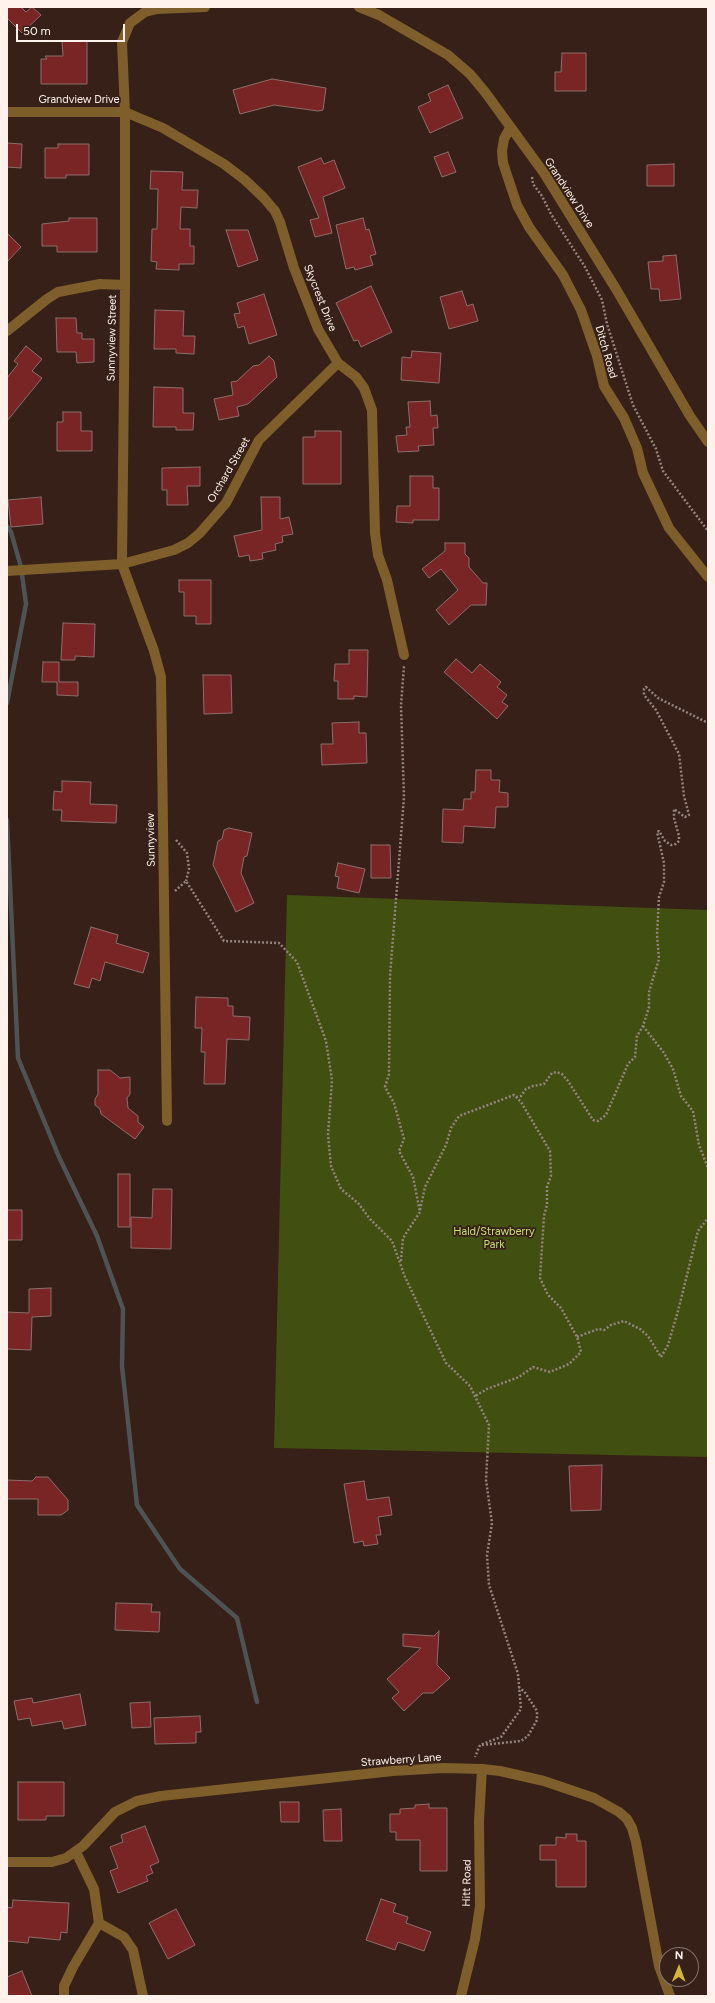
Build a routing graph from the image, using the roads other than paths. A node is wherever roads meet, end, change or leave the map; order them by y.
1 (205, 7) edge
2 (359, 7) edge
3 (7, 112) edge
4 (125, 112) junction
5 (510, 128) junction
6 (125, 285) junction
7 (7, 331) edge
8 (338, 363) junction
9 (708, 442) edge
10 (122, 564) junction
11 (7, 571) edge
12 (708, 577) edge
13 (404, 655) road end
14 (166, 1122) dead end
15 (482, 1768) junction
16 (76, 1852) junction
17 (7, 1862) edge
18 (100, 1923) junction
19 (64, 1996) edge
20 (143, 1996) edge
21 (461, 1996) edge
22 (670, 1996) edge

1 - 4 street, Grandview Drive
2 - 5 street, Grandview Drive
3 - 4 street, Grandview Drive
4 - 6 street, Sunnyview Street
4 - 8 street, Skycrest Drive
5 - 9 street, Grandview Drive
5 - 12 street, Ditch Road
6 - 7 street
6 - 10 street, Sunnyview Street
8 - 10 street, Orchard Street
8 - 13 street, Skycrest Drive
10 - 11 street, Orchard Street
10 - 14 street, Sunnyview
15 - 16 street, Strawberry Lane
15 - 21 street, Hitt Road
15 - 22 street, Strawberry Lane
16 - 17 street, Strawberry Lane
16 - 18 street
18 - 19 street
18 - 20 street

